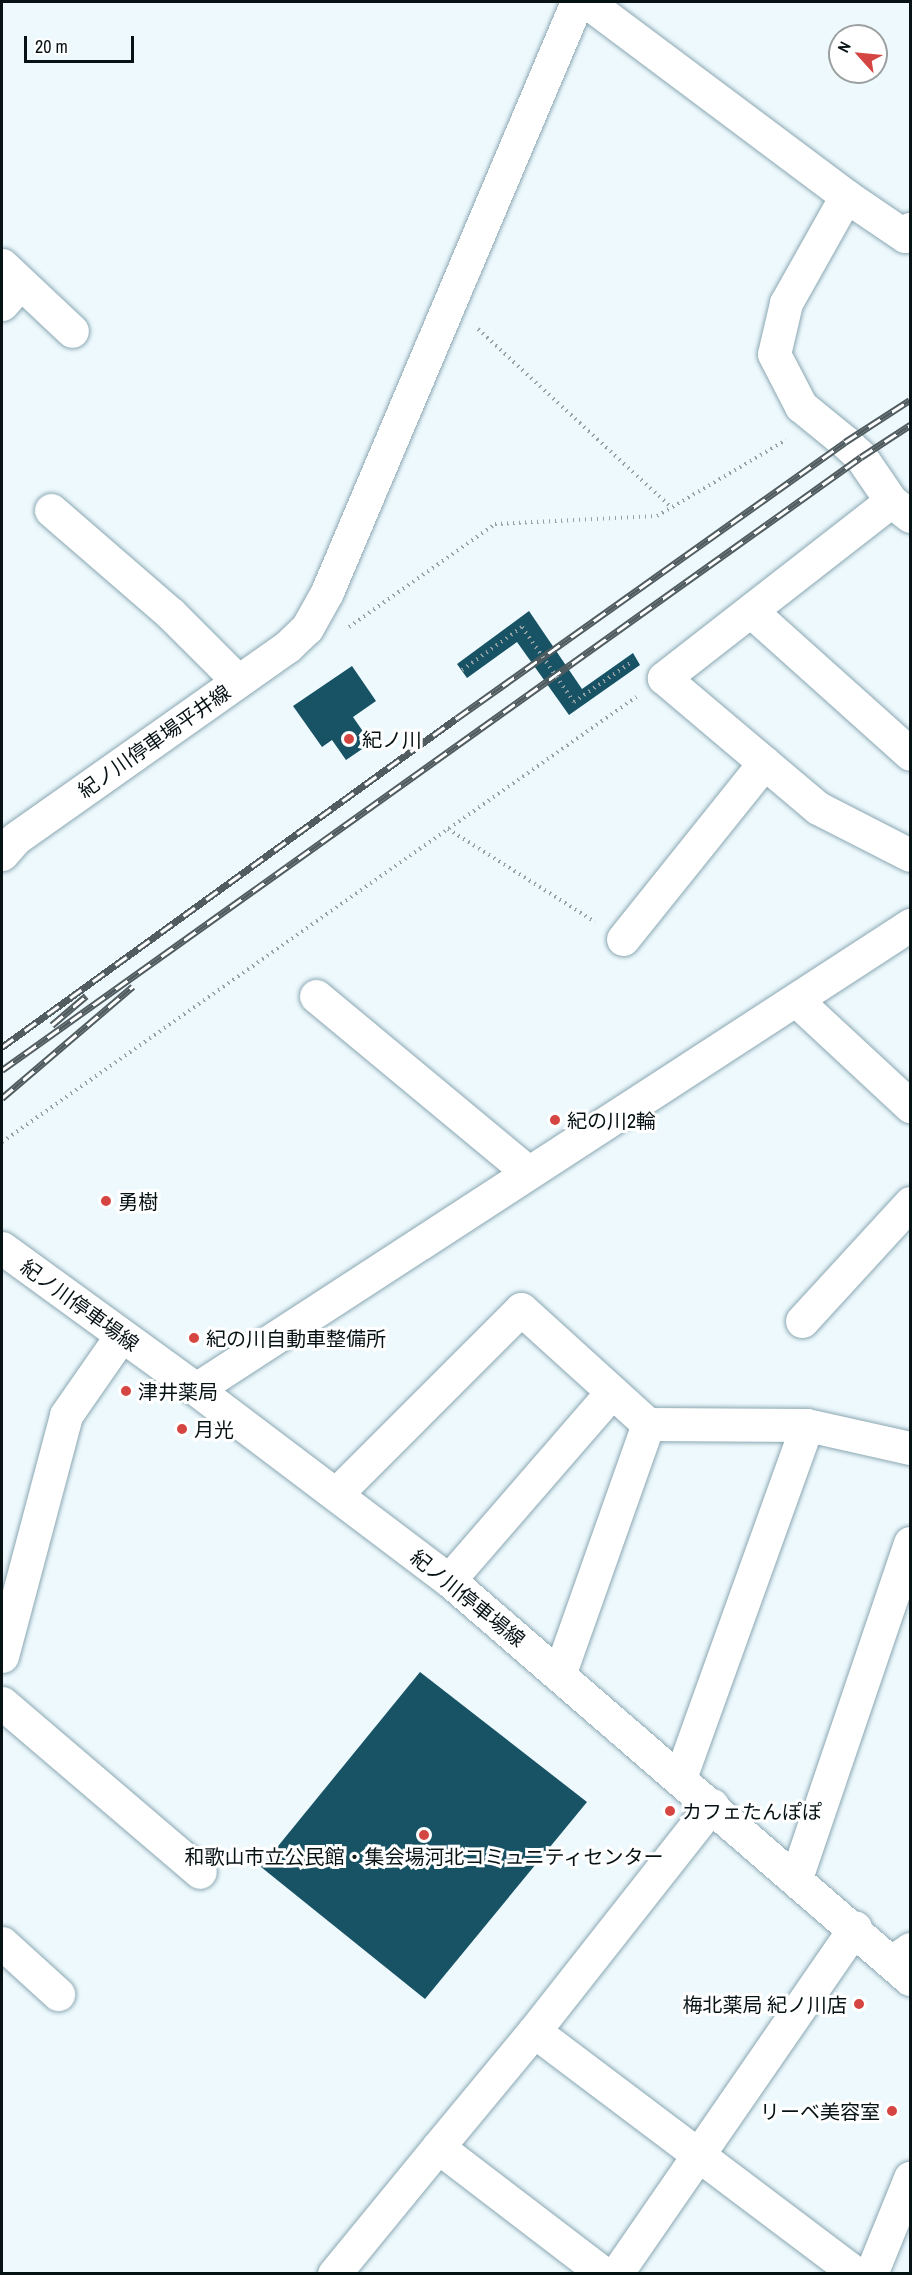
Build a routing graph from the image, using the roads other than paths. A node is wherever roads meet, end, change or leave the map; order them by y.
1 (570, 5) edge
2 (846, 196) junction
3 (910, 229) edge
4 (8, 284) edge
5 (72, 331) dead end
6 (901, 509) edge
7 (51, 510) dead end
8 (752, 612) junction
9 (238, 681) junction
10 (910, 754) edge
11 (764, 763) junction
12 (6, 840) edge
13 (910, 855) edge
14 (910, 925) edge
15 (622, 939) road end
16 (316, 996) dead end
17 (796, 1000) junction
18 (910, 1106) edge
19 (528, 1172) junction
20 (910, 1203) edge
21 (2, 1248) edge
22 (802, 1321) dead end
23 (121, 1336) junction
24 (196, 1389) junction
25 (612, 1392) junction
26 (648, 1424) junction
27 (807, 1425) junction
28 (910, 1448) edge
29 (337, 1493) junction
30 (910, 1543) edge
31 (449, 1580) junction
32 (2, 1656) edge
33 (560, 1673) junction
34 (2, 1703) edge
35 (680, 1778) junction
36 (712, 1805) junction
37 (200, 1872) dead end
38 (796, 1878) junction
39 (855, 1928) junction
40 (2, 1943) edge
41 (906, 1962) edge
42 (58, 1994) dead end
43 (534, 2031) junction
44 (438, 2147) junction
45 (698, 2154) junction
46 (910, 2178) edge
47 (347, 2269) edge
48 (604, 2274) edge
49 (616, 2274) edge
50 (857, 2274) edge
51 (871, 2274) edge

1 - 2 street
1 - 9 street, 紀ノ川停車場平井線
2 - 3 street
2 - 6 street
4 - 5 street
6 - 8 street
7 - 9 street
8 - 10 street
8 - 11 street
9 - 12 street, 紀ノ川停車場平井線
11 - 13 street
11 - 15 street
14 - 17 street
16 - 19 street
17 - 18 street
17 - 19 street
19 - 24 street
20 - 22 street
21 - 23 street, 紀ノ川停車場線
23 - 24 street, 紀ノ川停車場線
23 - 32 street
24 - 29 street, 紀ノ川停車場線
25 - 26 street
25 - 29 street
25 - 31 street
26 - 27 street
26 - 33 street
27 - 28 street
27 - 35 street
29 - 31 street, 紀ノ川停車場線
30 - 38 street
31 - 33 street, 紀ノ川停車場線
33 - 35 street, 紀ノ川停車場線
34 - 37 street
35 - 36 street, 紀ノ川停車場線
36 - 38 street, 紀ノ川停車場線
36 - 43 street
38 - 39 street, 紀ノ川停車場線
39 - 41 street, 紀ノ川停車場線
39 - 45 street
40 - 42 street
43 - 44 street
43 - 45 street
44 - 47 street
44 - 48 street
45 - 49 street
45 - 50 street
46 - 51 street

